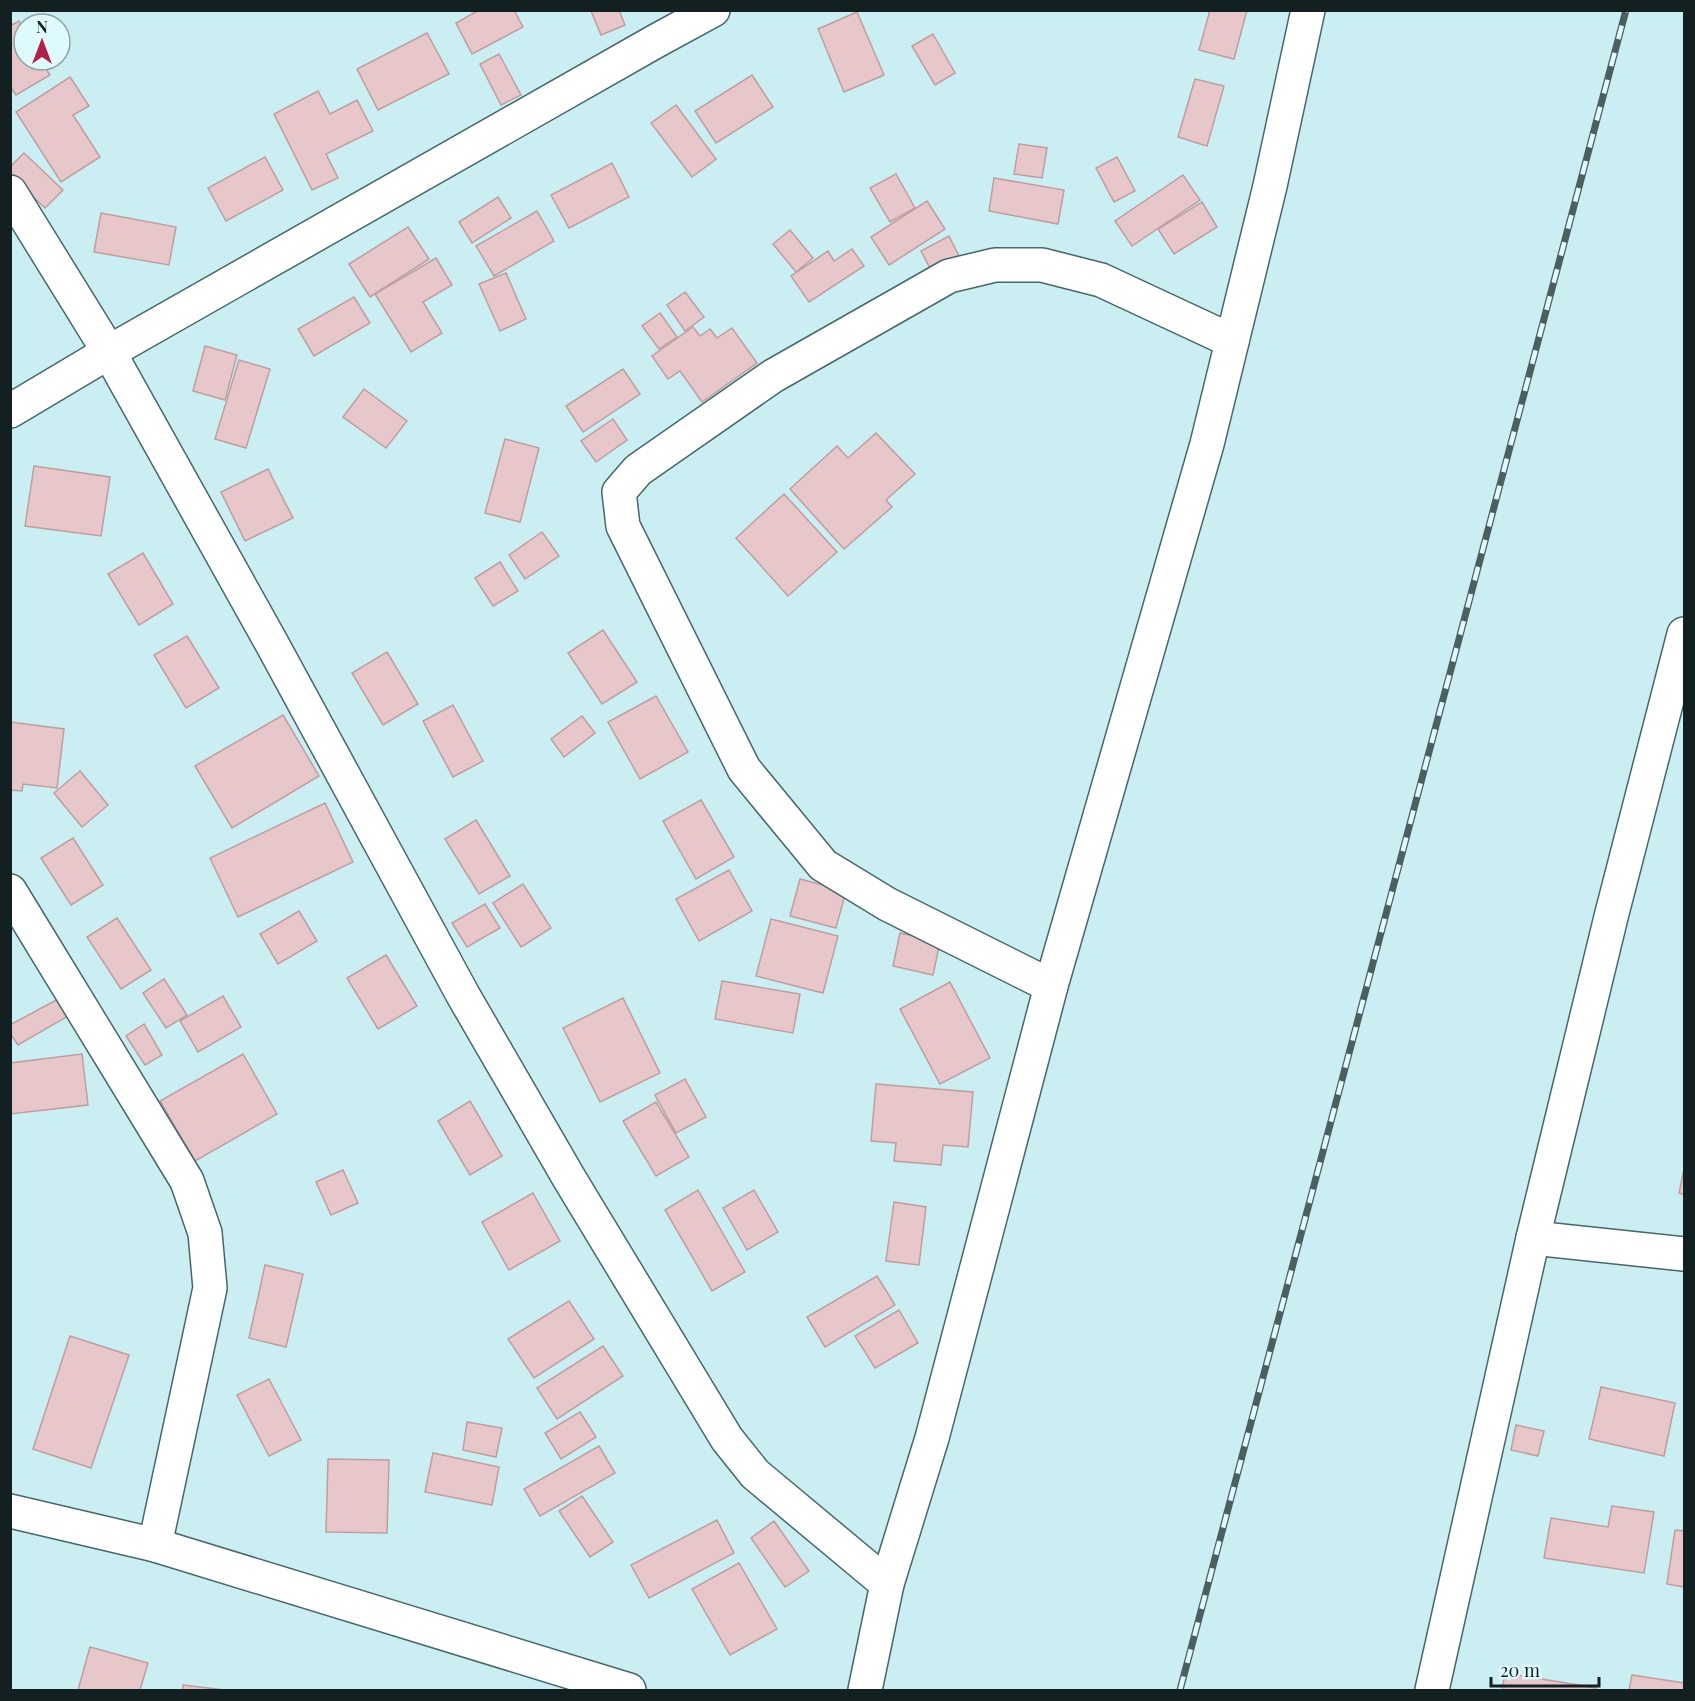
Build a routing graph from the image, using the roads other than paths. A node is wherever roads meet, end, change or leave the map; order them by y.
1 (714, 10) edge
2 (1308, 10) edge
3 (10, 192) edge
4 (1232, 341) junction
5 (109, 352) junction
6 (10, 411) edge
7 (1684, 634) edge
8 (10, 891) edge
9 (1052, 986) junction
10 (1533, 1239) junction
11 (1684, 1254) edge
12 (10, 1511) edge
13 (155, 1545) junction
14 (887, 1584) junction
15 (629, 1690) edge
16 (865, 1690) edge
17 (1432, 1690) edge

1 - 5 street
2 - 4 street
3 - 5 street
4 - 9 street
4 - 9 street
5 - 6 street
5 - 14 street
7 - 10 street
8 - 13 street
9 - 14 street
10 - 11 street
10 - 17 street
12 - 13 street
13 - 15 street
14 - 16 street

